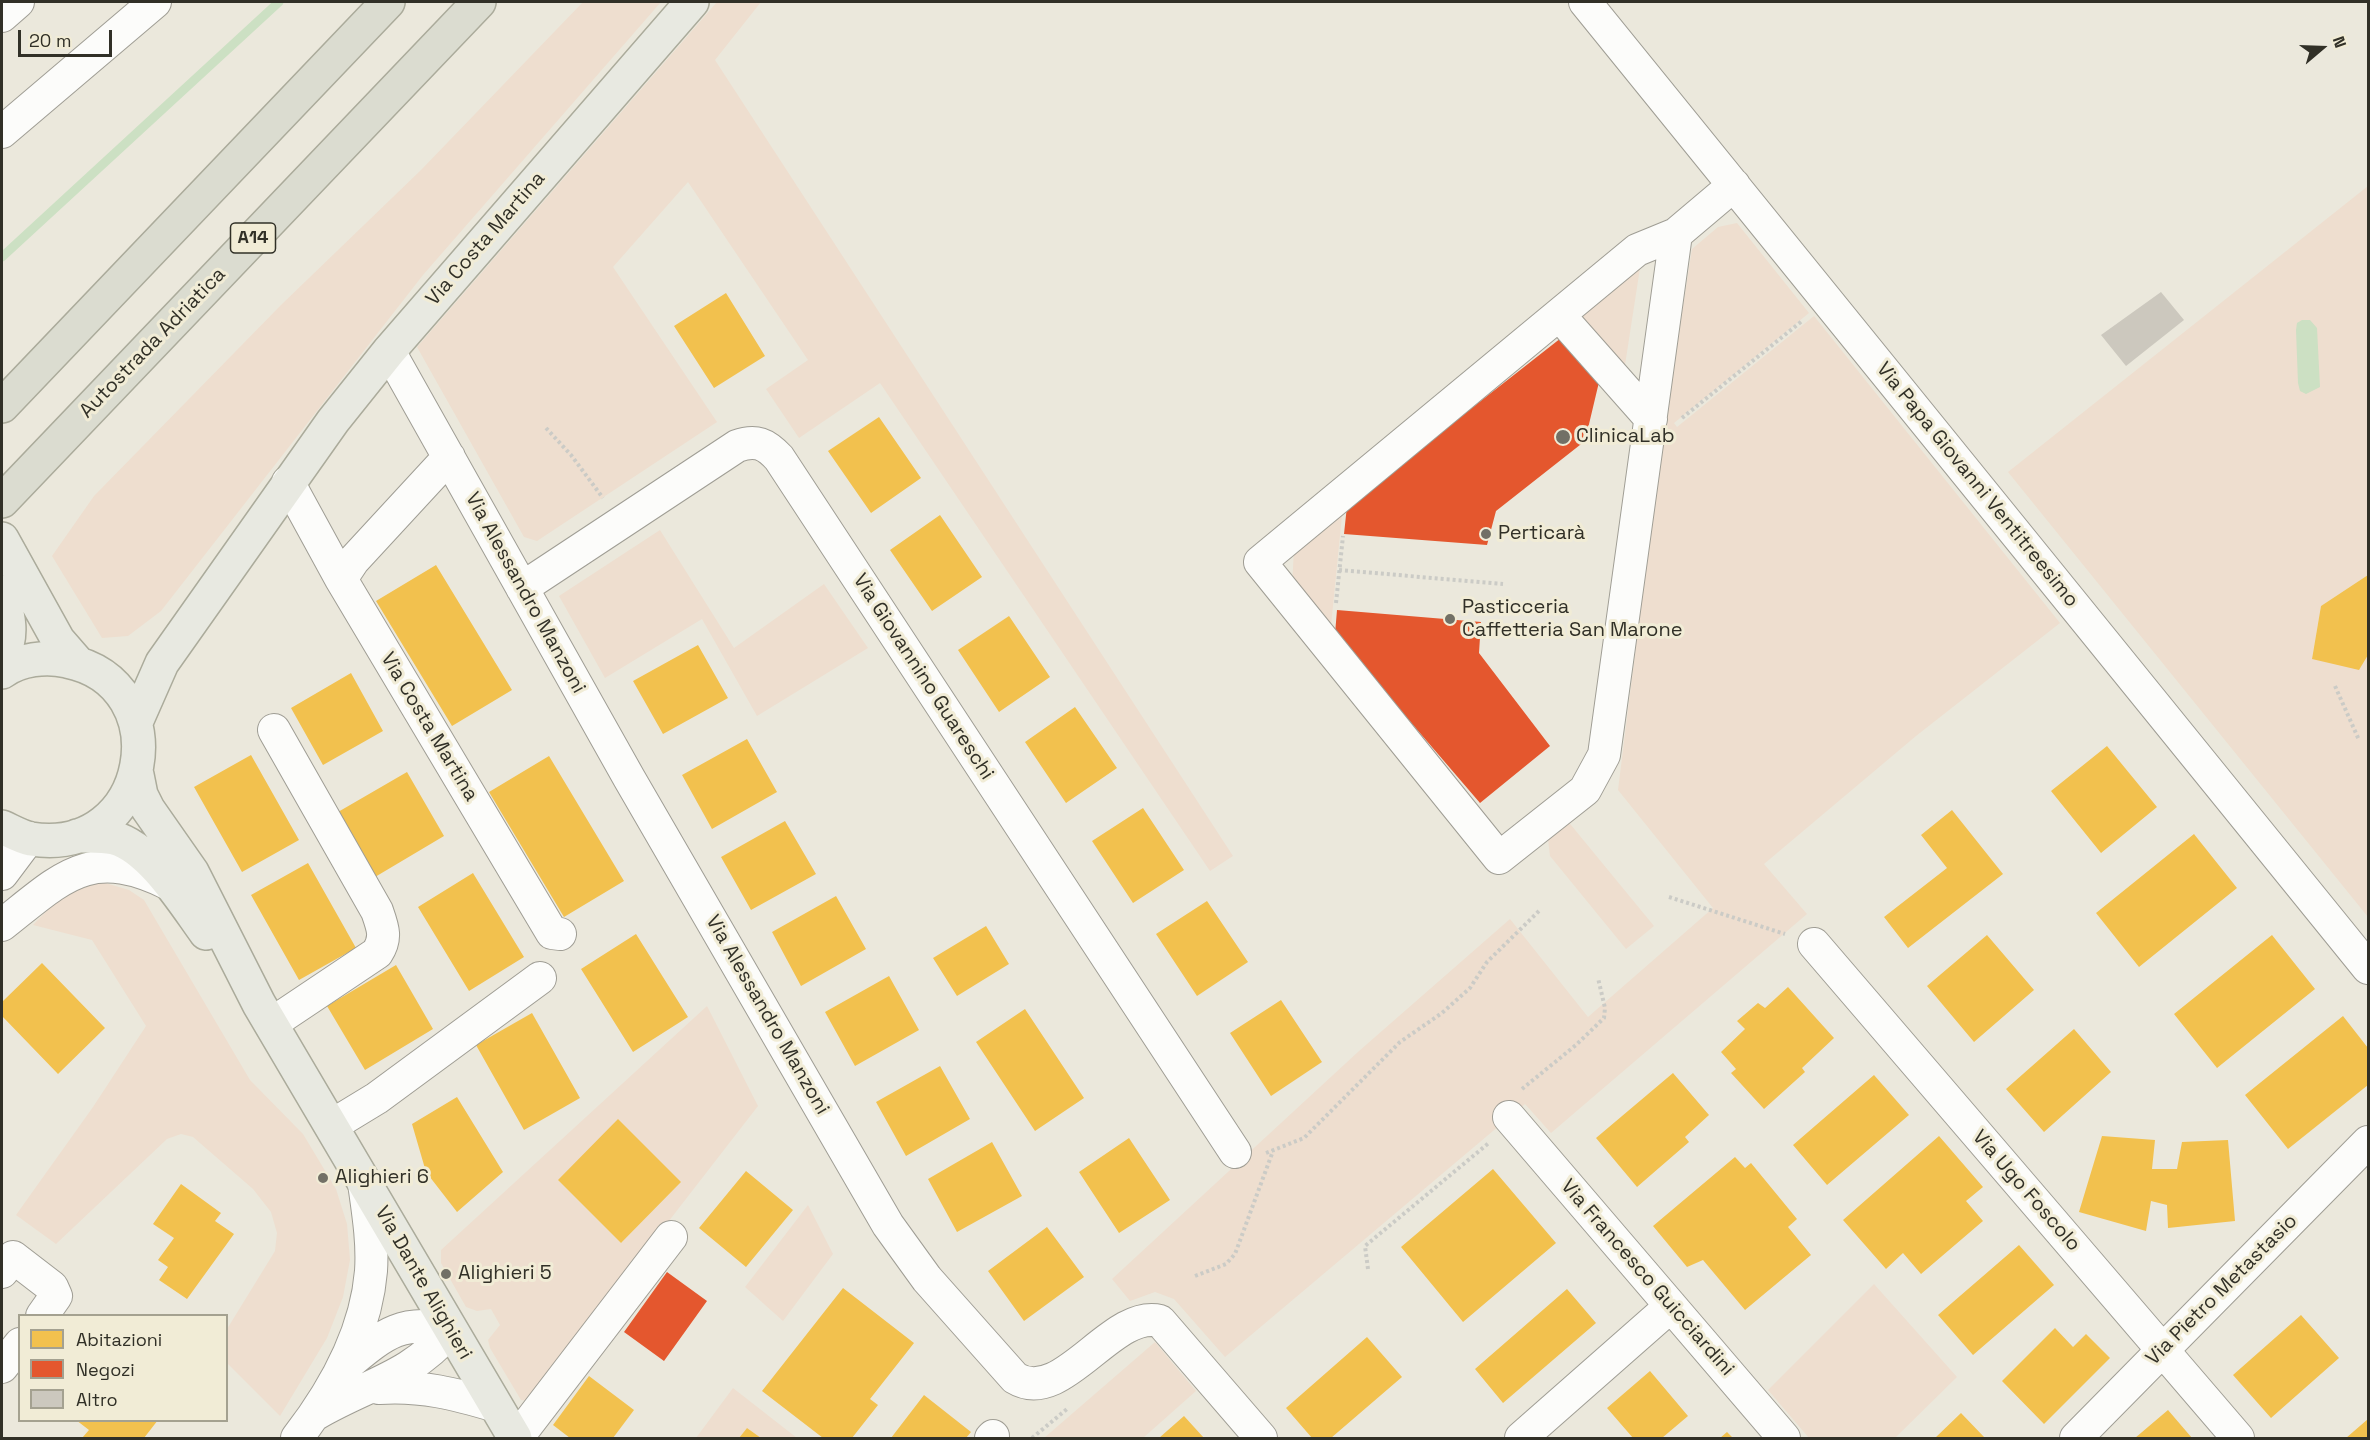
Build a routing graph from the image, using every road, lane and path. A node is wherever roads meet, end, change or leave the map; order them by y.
1 (18, 2) edge
2 (155, 2) edge
3 (388, 2) edge
4 (479, 2) edge
5 (692, 2) edge
6 (1585, 2) edge
7 (2, 16) edge
8 (2, 132) edge
9 (1734, 185) junction
10 (1676, 234) junction
11 (1827, 300) junction
12 (1559, 315) junction
13 (389, 351) junction
14 (2, 406) edge
15 (1651, 419) junction
16 (546, 428) dead end
17 (449, 457) junction
18 (288, 482) junction
19 (2, 501) edge
20 (619, 524) junction
21 (1343, 534) dead end
22 (2, 539) edge
23 (1339, 570) junction
24 (341, 579) junction
25 (1503, 584) dead end
26 (522, 588) junction
27 (2, 592) edge
28 (1335, 610) dead end
29 (2, 657) edge
30 (162, 663) junction
31 (91, 670) junction
32 (2, 672) edge
33 (2335, 686) dead end
34 (136, 722) junction
35 (274, 730) dead end
36 (2359, 740) dead end
37 (137, 775) junction
38 (15, 833) edge
39 (77, 836) junction
40 (2, 874) edge
41 (169, 884) junction
42 (1669, 897) dead end
43 (1541, 909) dead end
44 (2, 925) edge
45 (560, 934) dead end
46 (1814, 944) joint
47 (2368, 968) edge
48 (540, 978) dead end
49 (1598, 978) dead end
50 (265, 1014) junction
51 (1512, 1120) junction
52 (331, 1126) junction
53 (2368, 1143) edge
54 (1273, 1151) junction
55 (1235, 1152) joint
56 (364, 1183) junction
57 (671, 1237) dead end
58 (1368, 1269) dead end
59 (2, 1272) edge
60 (1195, 1275) dead end
61 (1671, 1306) junction
62 (43, 1314) edge
63 (451, 1330) junction
64 (18, 1347) edge
65 (2163, 1351) junction
66 (2, 1367) edge
67 (343, 1368) junction
68 (369, 1389) junction
69 (496, 1406) junction
70 (316, 1414) junction
71 (1048, 1426) dead end
72 (297, 1438) edge
73 (516, 1438) edge
74 (1032, 1438) edge
75 (1261, 1438) edge
76 (1521, 1438) edge
77 (1784, 1438) edge
78 (2076, 1438) edge
79 (2238, 1438) edge

1 - 7 street
2 - 8 street
3 - 14 highway
4 - 19 highway, Autostrada Adriatica / A14
5 - 13 main road, Via Costa Martina
6 - 9 street, Via Papa Giovanni Ventitreesimo
9 - 10 street
9 - 11 street, Via Papa Giovanni Ventitreesimo
10 - 12 street
10 - 15 street
11 - 15 path
11 - 47 street, Via Papa Giovanni Ventitreesimo
12 - 15 street
12 - 15 street
13 - 17 street, Via Alessandro Manzoni
13 - 18 main road, Via Costa Martina
16 - 20 path
17 - 24 street
17 - 26 street, Via Alessandro Manzoni
18 - 24 street, Via Costa Martina
18 - 30 main road, Via Costa Martina
20 - 26 street, Via Giovannino Guareschi
20 - 55 street, Via Giovannino Guareschi
21 - 23 path
22 - 31 main road
23 - 25 path
23 - 28 path
24 - 45 street, Via Costa Martina
26 - 75 street, Via Alessandro Manzoni
27 - 29 main road
30 - 31 main road
30 - 34 main road, Via Costa Martina
31 - 32 main road
31 - 34 main road
33 - 36 path
34 - 37 main road
35 - 50 street
37 - 39 main road
37 - 50 main road, Via Dante Alighieri
38 - 39 main road
38 - 40 street
39 - 41 main road, Via Dante Alighieri
41 - 44 street, Via Dante Alighieri
41 - 50 main road, Via Dante Alighieri
42 - 46 path
43 - 54 path
46 - 65 street, Via Ugo Foscolo
48 - 52 street
49 - 51 path
50 - 52 main road, Via Dante Alighieri
51 - 58 path
51 - 61 street, Via Francesco Guicciardini
52 - 56 main road, Via Dante Alighieri
53 - 65 street, Via Pietro Metastasio
54 - 55 path
54 - 60 path
56 - 63 main road, Via Dante Alighieri
56 - 67 street
57 - 73 street, Via Dante Alighieri
59 - 62 street
61 - 76 street
61 - 77 street, Via Francesco Guicciardini
63 - 67 street
63 - 68 street
63 - 69 main road, Via Dante Alighieri
64 - 66 street
65 - 78 street, Via Pietro Metastasio
65 - 79 street, Via Ugo Foscolo
67 - 70 street
68 - 69 street
68 - 70 street
69 - 73 main road, Via Dante Alighieri
70 - 72 street
71 - 74 path

